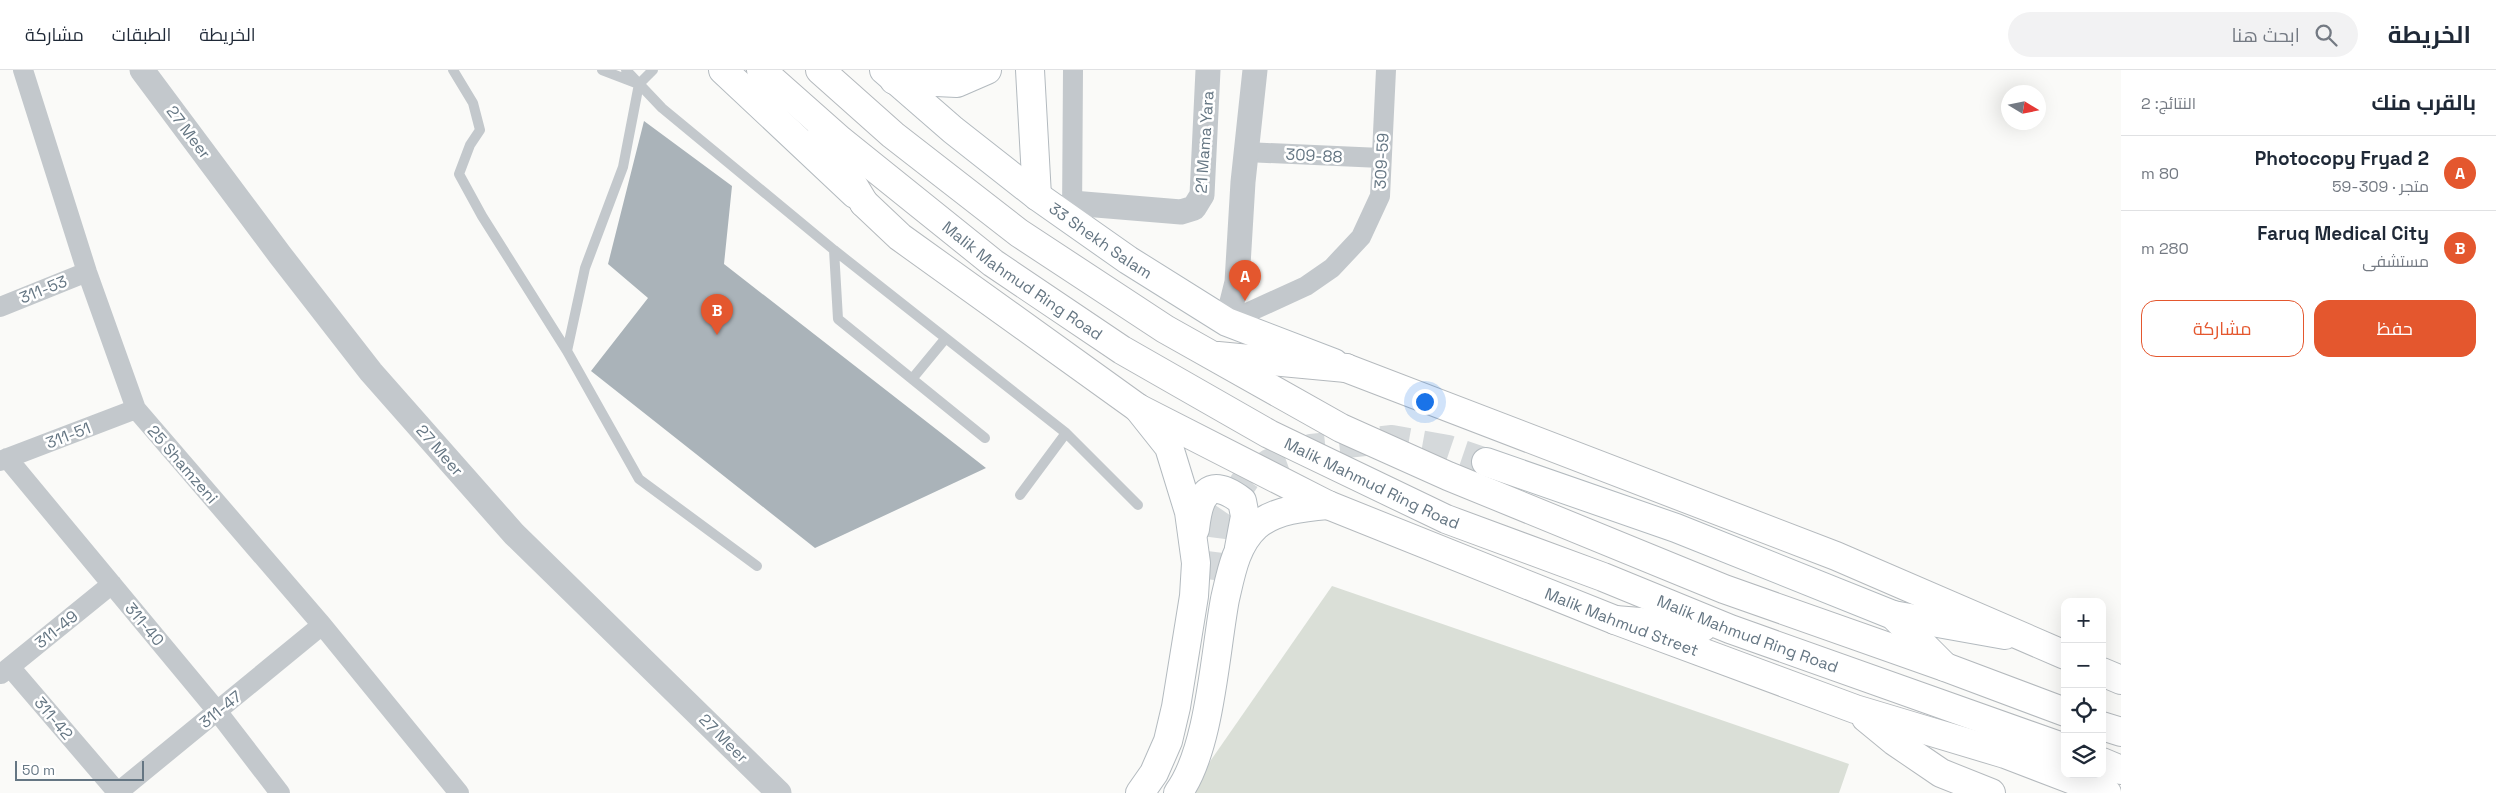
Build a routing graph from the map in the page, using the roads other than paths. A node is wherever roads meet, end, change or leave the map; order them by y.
1 (23, 70) edge
2 (142, 70) edge
3 (453, 70) edge
4 (602, 70) edge
5 (626, 70) edge
6 (653, 70) edge
7 (723, 70) edge
8 (761, 70) edge
9 (820, 70) edge
10 (987, 70) edge
11 (1030, 70) edge
12 (1073, 70) edge
13 (1208, 70) edge
14 (1255, 70) edge
15 (1386, 70) edge
16 (889, 75) edge
17 (639, 84) junction
18 (811, 115) junction
19 (1246, 152) junction
20 (1381, 158) junction
21 (1037, 196) junction
22 (864, 203) junction
23 (1072, 212) junction
24 (834, 250) junction
25 (87, 272) junction
26 (0, 307) edge
27 (1228, 322) junction
28 (945, 339) junction
29 (567, 351) junction
30 (1210, 355) junction
31 (1346, 368) junction
32 (912, 380) junction
33 (1138, 408) junction
34 (136, 409) junction
35 (1066, 433) junction
36 (985, 438) dead end
37 (4, 459) edge
38 (1486, 462) tunnel mouth
39 (1020, 495) dead end
40 (1138, 505) dead end
41 (1328, 505) junction
42 (1194, 541) junction
43 (1238, 552) junction
44 (757, 566) dead end
45 (1214, 580) tunnel mouth
46 (112, 584) junction
47 (1893, 615) junction
48 (1615, 620) junction
49 (322, 625) junction
50 (1730, 629) junction
51 (2028, 639) junction
52 (2061, 653) edge
53 (1945, 667) junction
54 (5, 671) edge
55 (2106, 674) edge
56 (2121, 680) edge
57 (1855, 709) junction
58 (2061, 710) edge
59 (217, 711) junction
60 (2106, 727) edge
61 (2121, 732) edge
62 (2061, 747) edge
63 (2106, 764) edge
64 (2121, 770) edge
65 (1941, 783) edge
66 (117, 793) edge
67 (280, 793) edge
68 (459, 793) edge
69 (779, 793) edge
70 (1140, 793) edge
71 (1157, 793) edge
72 (1178, 793) edge
73 (1988, 793) edge
74 (2107, 793) edge

1 - 25 street, 25 Shamzeni
2 - 69 street, 27 Meer
3 - 29 lane
4 - 17 lane
5 - 17 lane
6 - 17 lane
7 - 22 main road
8 - 18 main road, Malik Mahmud Ring Road
9 - 30 main road, Malik Mahmud Ring Road
10 - 16 main road
11 - 21 main road
12 - 23 street
13 - 23 street, 21 Mama Yara
14 - 19 street
15 - 20 street, 309-59
16 - 21 main road, 33 Shekh Salam
17 - 24 lane
17 - 29 lane
18 - 22 main road
18 - 50 main road, Malik Mahmud Ring Road
19 - 20 street, 309-88
19 - 27 street
20 - 27 street, 309-59
21 - 23 main road, 33 Shekh Salam
22 - 33 main road
23 - 27 main road, 33 Shekh Salam
24 - 28 lane
24 - 32 lane
25 - 26 street, 311-53
25 - 34 street, 25 Shamzeni
27 - 31 main road, 33 Shekh Salam
28 - 32 lane
28 - 35 lane
29 - 44 lane
30 - 31 main road
30 - 53 main road, Malik Mahmud Ring Road
31 - 51 main road, 33 Shekh Salam
32 - 36 lane
33 - 41 main road, Malik Mahmud Street
33 - 42 main road
34 - 37 street, 311-51
34 - 49 street, 25 Shamzeni
35 - 39 lane
35 - 40 lane
37 - 46 street, 311-40
38 - 47 main road
41 - 43 main road
41 - 48 main road, Malik Mahmud Street
42 - 43 main road
42 - 70 main road
43 - 72 main road
45 - 71 main road
46 - 54 street, 311-49
46 - 59 street, 311-40
47 - 51 main road
47 - 53 main road
48 - 50 main road
48 - 57 main road, Malik Mahmud Street
49 - 59 street, 311-47
49 - 68 street, 25 Shamzeni
50 - 62 main road, Malik Mahmud Ring Road
51 - 52 main road
53 - 58 main road, Malik Mahmud Ring Road
54 - 66 street, 311-42
55 - 56 main road
57 - 65 main road
57 - 74 main road, Malik Mahmud Street
59 - 66 street, 311-47
59 - 67 street, 311-40
60 - 61 main road
63 - 64 main road
65 - 73 main road

